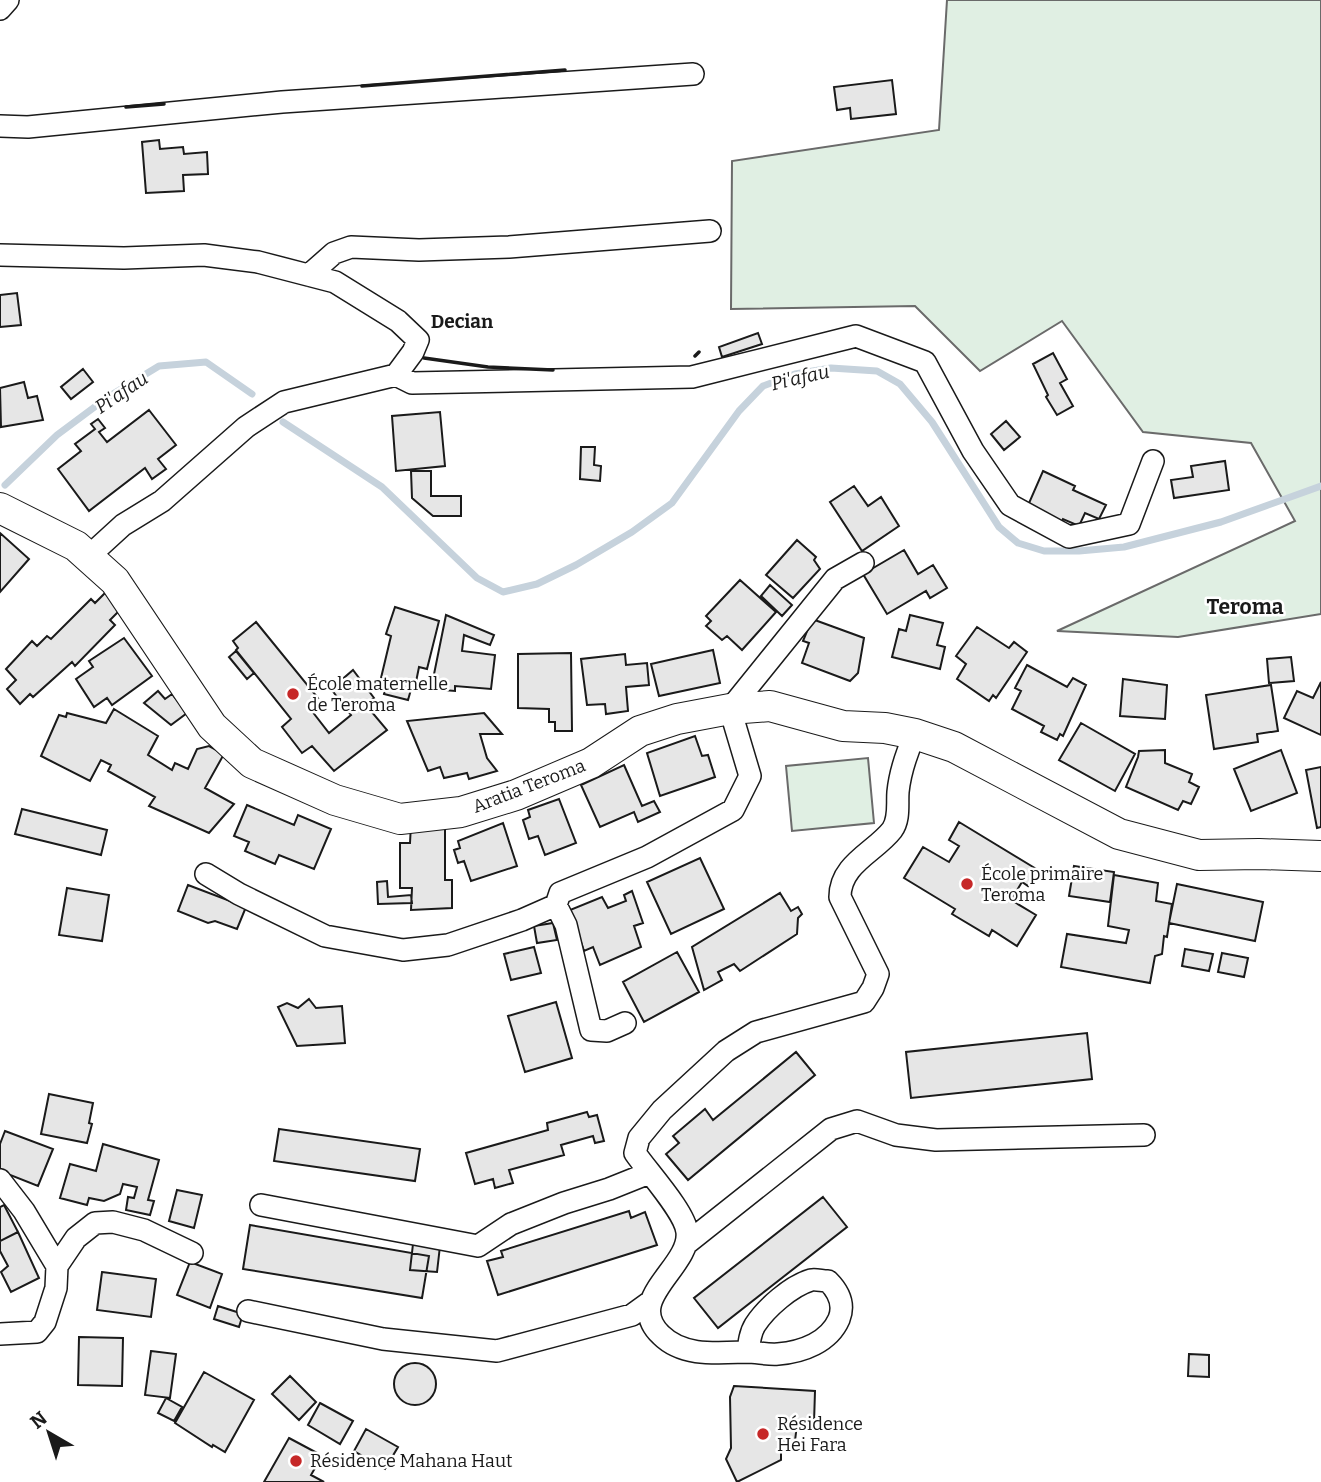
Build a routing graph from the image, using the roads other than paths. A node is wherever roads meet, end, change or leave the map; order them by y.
1 (8, 0) edge
2 (0, 9) edge
3 (693, 74) dead end
4 (0, 126) edge
5 (710, 231) dead end
6 (0, 255) edge
7 (309, 275) junction
8 (396, 375) junction
9 (1153, 461) dead end
10 (0, 508) edge
11 (88, 557) junction
12 (863, 563) dead end
13 (730, 709) junction
14 (915, 734) junction
15 (1321, 856) edge
16 (206, 874) dead end
17 (556, 905) junction
18 (625, 1023) dead end
19 (1144, 1135) dead end
20 (649, 1173) junction
21 (0, 1180) edge
22 (261, 1205) dead end
23 (686, 1244) junction
24 (192, 1253) dead end
25 (57, 1266) junction
26 (650, 1302) junction
27 (248, 1311) dead end
28 (0, 1334) edge
29 (748, 1352) junction

1 - 2 street
3 - 4 street
5 - 7 street
6 - 7 street
7 - 8 street
8 - 9 street
8 - 11 street
10 - 11 main road, Aratia Teroma
11 - 13 main road, Aratia Teroma
12 - 13 street
13 - 14 main road, Aratia Teroma
13 - 17 street
14 - 15 main road, Aratia Teroma
14 - 20 street
16 - 17 street
17 - 18 street
19 - 23 street
20 - 22 street
20 - 23 street
21 - 25 street
23 - 26 street
24 - 25 street
25 - 28 street
26 - 27 street
26 - 29 street
29 - 29 street

